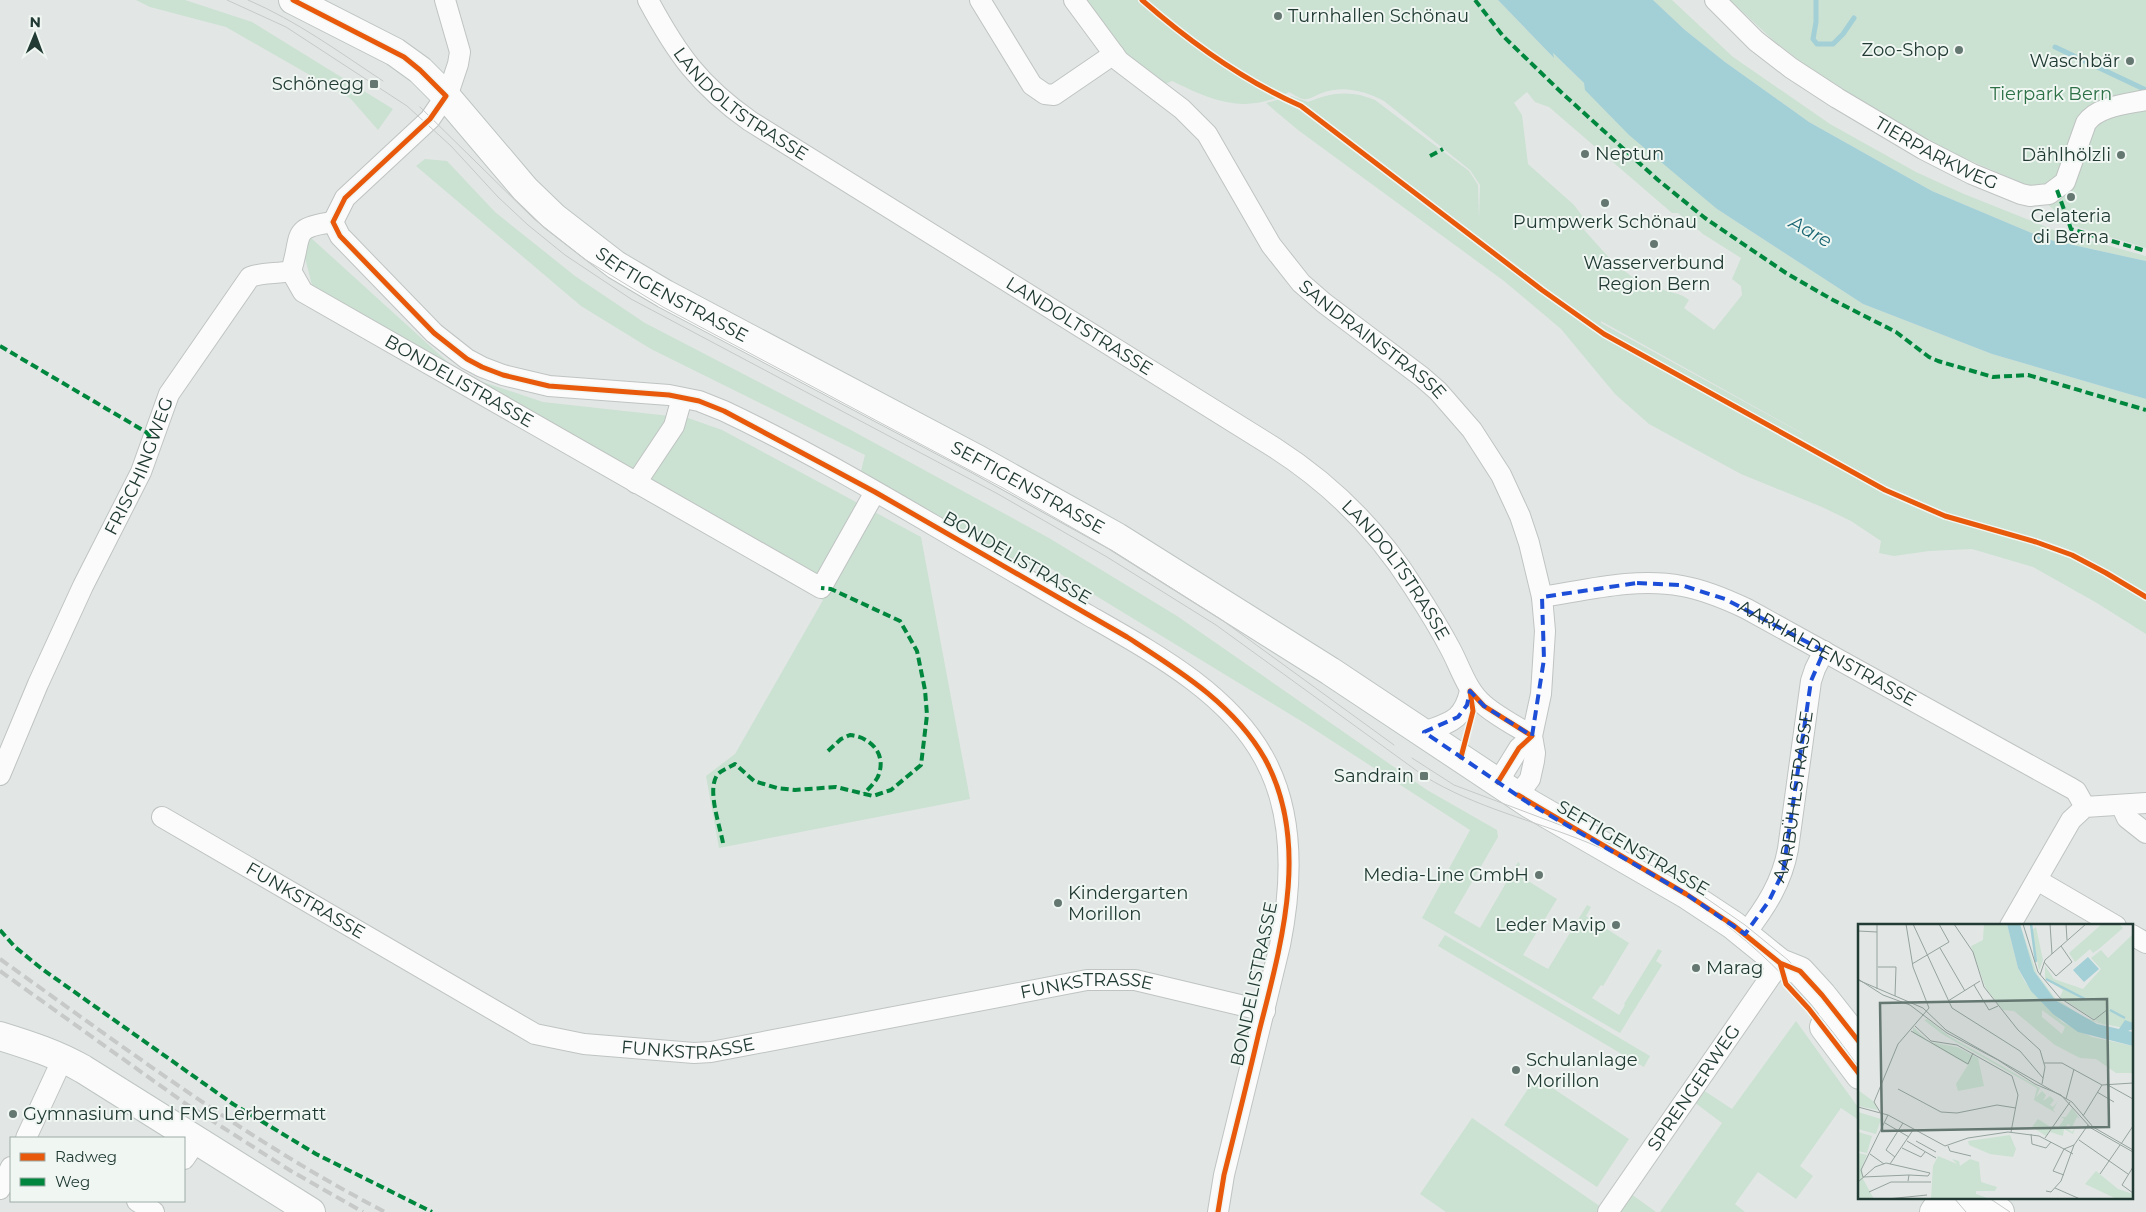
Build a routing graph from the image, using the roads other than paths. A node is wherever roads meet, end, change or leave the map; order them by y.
1 (293, 0) edge
2 (445, 0) edge
3 (648, 0) edge
4 (980, 0) edge
5 (1074, 0) edge
6 (1715, 0) edge
7 (1114, 54) junction
8 (446, 96) junction
9 (2146, 100) edge
10 (333, 222) junction
11 (291, 271) junction
12 (682, 398) junction
13 (636, 483) junction
14 (875, 492) junction
15 (1542, 597) junction
16 (1824, 652) junction
17 (1470, 691) junction
18 (1424, 732) junction
19 (1532, 736) junction
20 (0, 775) edge
21 (1508, 789) junction
22 (2146, 803) edge
23 (2121, 805) junction
24 (2085, 807) junction
25 (162, 817) dead end
26 (2146, 833) edge
27 (2037, 880) junction
28 (2011, 924) edge
29 (2113, 924) edge
30 (1745, 934) junction
31 (2134, 936) edge
32 (2146, 943) edge
33 (1780, 963) junction
34 (1264, 1011) junction
35 (0, 1036) edge
36 (1858, 1040) edge
37 (63, 1058) junction
38 (1858, 1072) edge
39 (31, 1136) edge
40 (176, 1137) edge
41 (190, 1150) edge
42 (10, 1169) edge
43 (0, 1189) edge
44 (1943, 1200) edge
45 (1958, 1200) edge
46 (1984, 1200) edge
47 (300, 1209) edge
48 (1218, 1212) edge
49 (1608, 1212) edge
50 (1934, 1212) edge
51 (1969, 1212) edge
52 (2000, 1212) edge

1 - 8 main road, SEFTIGENSTRASSE
2 - 8 street
3 - 17 street, LANDOLTSTRASSE
4 - 7 street
5 - 7 street, SANDRAINSTRASSE
6 - 9 street, TIERPARKWEG
7 - 15 street, SANDRAINSTRASSE
8 - 10 street
8 - 18 main road, SEFTIGENSTRASSE
10 - 11 street
10 - 12 street, BONDELISTRASSE
11 - 13 street, BONDELISTRASSE
11 - 20 street, FRISCHINGWEG
12 - 13 street
12 - 14 street, BONDELISTRASSE
13 - 14 street, BONDELISTRASSE
14 - 34 street, BONDELISTRASSE
15 - 16 street, AARHALDENSTRASSE
15 - 19 street, SANDRAINSTRASSE
16 - 24 street, AARHALDENSTRASSE
16 - 30 street, AARBÜHLSTRASSE
17 - 18 street
17 - 19 street, LANDOLTSTRASSE
18 - 21 main road, SEFTIGENSTRASSE
19 - 21 street, SANDRAINSTRASSE
21 - 30 main road, SEFTIGENSTRASSE
22 - 23 street
23 - 24 street
23 - 26 street
24 - 27 street
25 - 34 street, FUNKSTRASSE
27 - 28 street
27 - 29 street
30 - 33 main road, SEFTIGENSTRASSE
31 - 32 street
33 - 36 main road, SEFTIGENSTRASSE
33 - 38 main road
33 - 49 street, SPRENGERWEG
34 - 48 street, BONDELISTRASSE
35 - 37 main road
37 - 39 street
37 - 40 main road
41 - 47 main road
42 - 43 street
44 - 50 main road
45 - 51 main road
46 - 52 main road

